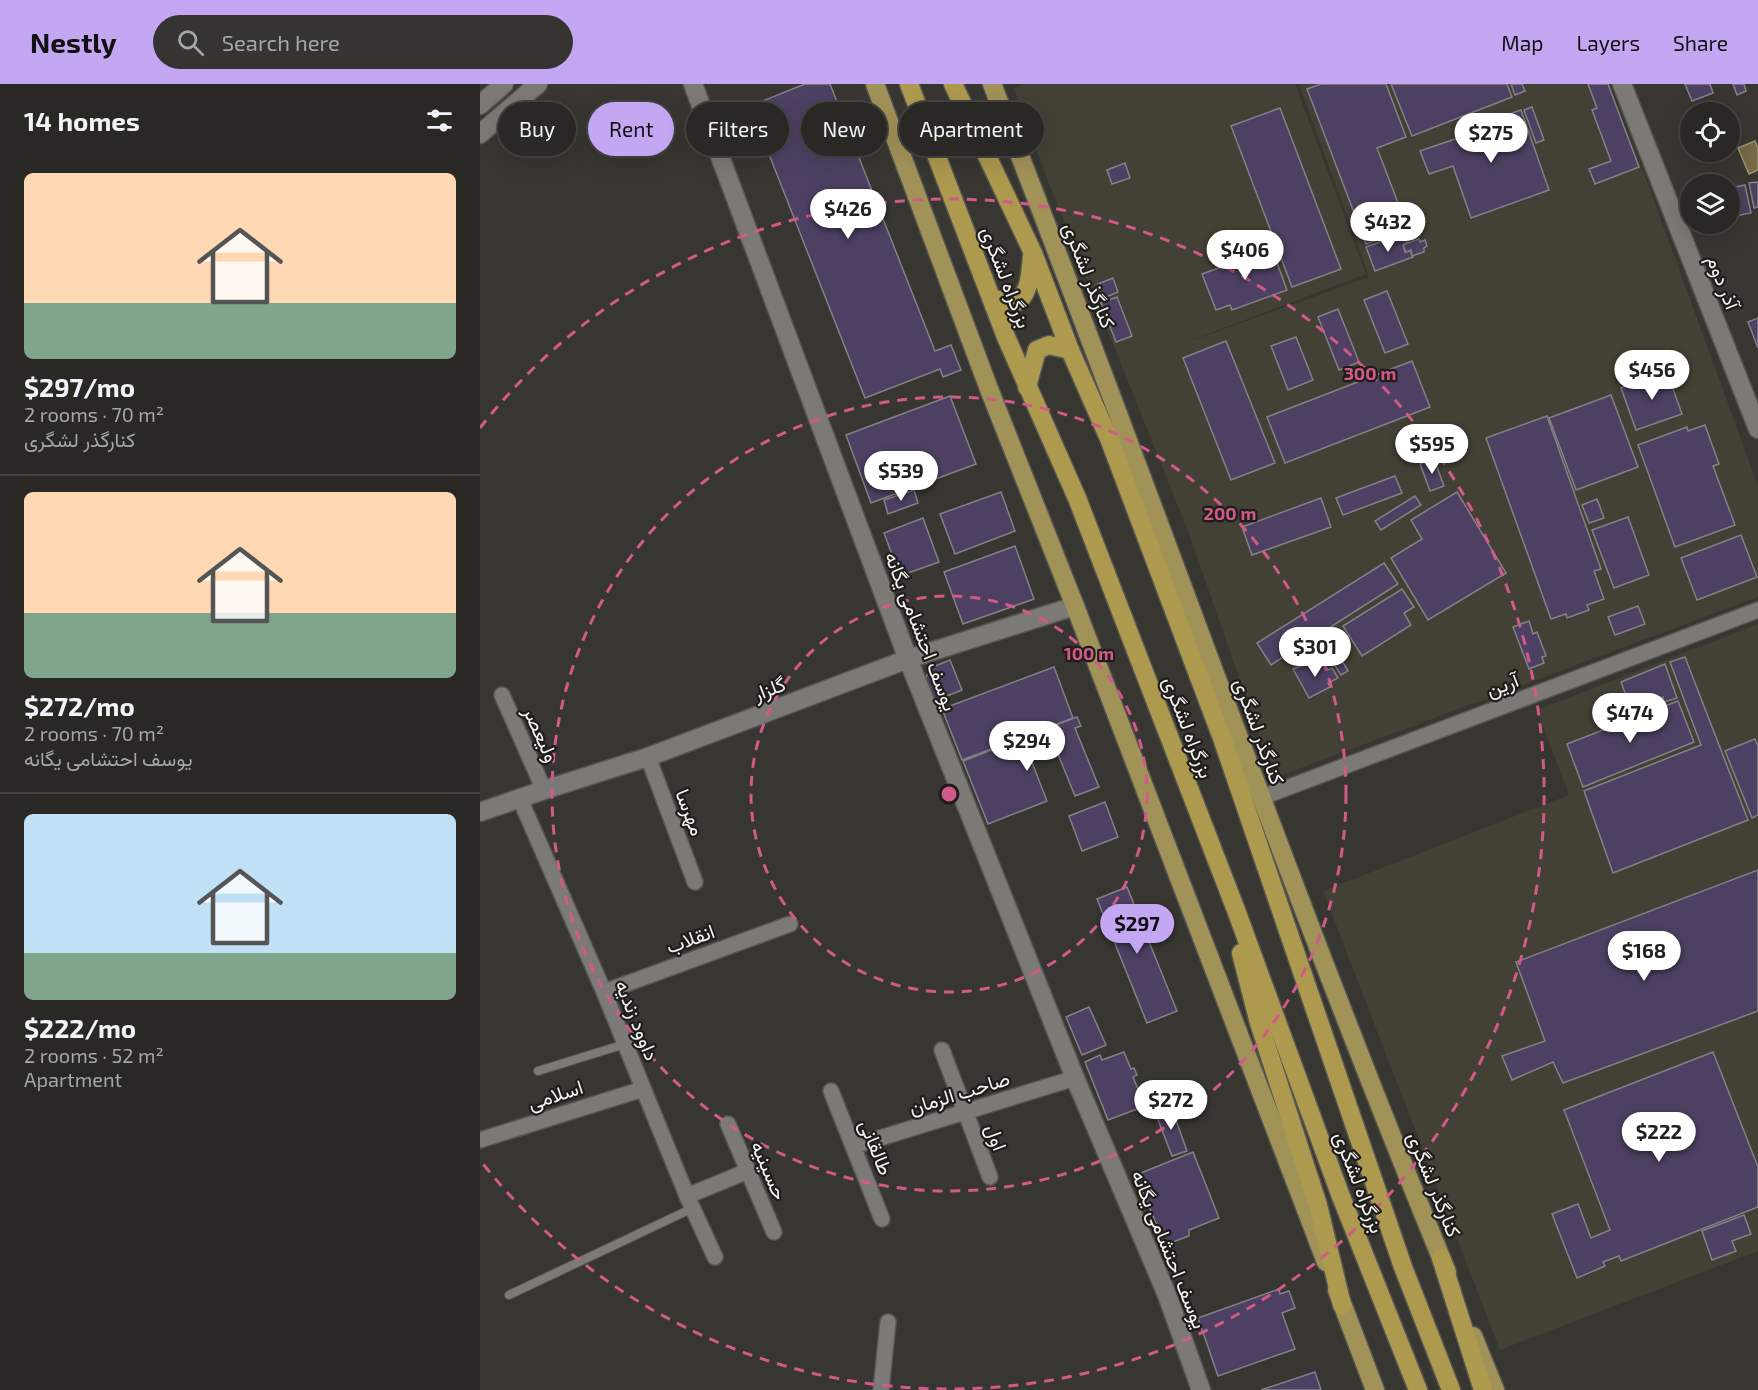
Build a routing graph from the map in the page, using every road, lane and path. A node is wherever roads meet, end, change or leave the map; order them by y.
1 (504, 84) edge
2 (538, 84) edge
3 (693, 84) edge
4 (875, 84) edge
5 (909, 84) edge
6 (953, 84) edge
7 (992, 84) edge
8 (1622, 84) edge
9 (480, 105) edge
10 (480, 134) edge
11 (1033, 253) junction
12 (992, 299) junction
13 (1070, 350) junction
14 (1027, 387) junction
15 (1758, 429) edge
16 (1075, 606) junction
17 (1758, 610) edge
18 (908, 660) junction
19 (502, 695) dead end
20 (648, 757) junction
21 (544, 790) junction
22 (1260, 798) junction
23 (520, 799) junction
24 (480, 812) edge
25 (695, 882) dead end
26 (1236, 910) junction
27 (790, 924) dead end
28 (604, 992) junction
29 (625, 1044) junction
30 (942, 1050) dead end
31 (538, 1071) dead end
32 (1075, 1078) junction
33 (643, 1089) junction
34 (831, 1091) dead end
35 (966, 1112) junction
36 (728, 1124) dead end
37 (480, 1140) edge
38 (854, 1146) junction
39 (748, 1170) junction
40 (990, 1177) dead end
41 (690, 1202) junction
42 (882, 1219) dead end
43 (774, 1232) dead end
44 (715, 1257) dead end
45 (1441, 1257) junction
46 (509, 1295) dead end
47 (1342, 1305) junction
48 (888, 1322) dead end
49 (881, 1390) edge
50 (1201, 1390) edge
51 (1375, 1390) edge
52 (1418, 1390) edge
53 (1450, 1390) edge
54 (1483, 1390) edge
55 (1495, 1390) edge

1 - 9 street
2 - 10 street
3 - 18 street, یوسف احتشامی یگانه
4 - 16 main road
5 - 12 highway, بزرگراه لشگری
6 - 11 highway, بزرگراه لشگری
7 - 22 main road, کنارگذر لشگری
8 - 15 street, آذر دوم
11 - 12 highway
11 - 13 highway, بزرگراه لشگری
12 - 14 highway, بزرگراه لشگری
13 - 14 highway
13 - 53 highway, بزرگراه لشگری
14 - 26 highway, بزرگراه لشگری
16 - 18 street, گلزار
16 - 47 main road
17 - 22 street, آرین
18 - 20 street, گلزار
18 - 32 street, یوسف احتشامی یگانه
19 - 21 street, ولیعصر
20 - 21 street, گلزار
20 - 25 street, مهرسا
21 - 23 street, گلزار
22 - 45 main road, کنارگذر لشگری
23 - 24 street, گلزار
23 - 28 street, داوود زندیه
26 - 47 highway
26 - 52 highway, بزرگراه لشگری
27 - 28 street, انقلاب
28 - 29 street, داوود زندیه
29 - 31 lane
29 - 33 street, داوود زندیه
30 - 35 street, اول
32 - 35 street, صاحب الزمان
32 - 50 street, یوسف احتشامی یگانه
33 - 37 street, اسلامی
33 - 41 street, داوود زندیه
34 - 38 street, طالقانی
35 - 38 street, صاحب الزمان
35 - 40 street, اول
36 - 39 street, حسینیه
38 - 42 street, طالقانی
39 - 41 street
39 - 43 street, حسینیه
41 - 44 street, داوود زندیه
41 - 46 lane
45 - 54 highway
45 - 55 main road, کنارگذر لشگری
47 - 51 main road
48 - 49 street

